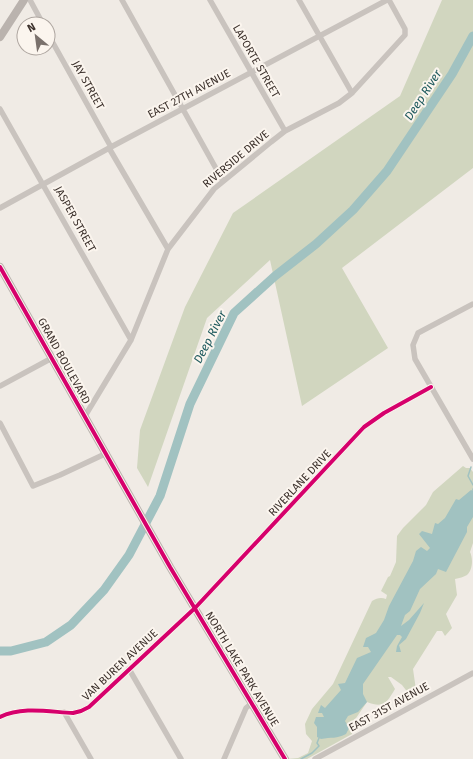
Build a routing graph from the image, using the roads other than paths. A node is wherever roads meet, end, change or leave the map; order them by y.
1 (24, 0) edge
2 (30, 0) edge
3 (122, 0) edge
4 (210, 0) edge
5 (299, 0) edge
6 (388, 0) edge
7 (39, 16) edge
8 (320, 36) junction
9 (0, 37) edge
10 (56, 49) edge
11 (251, 72) junction
12 (352, 93) junction
13 (0, 109) edge
14 (183, 109) junction
15 (286, 132) junction
16 (110, 147) junction
17 (222, 181) junction
18 (43, 184) junction
19 (0, 208) edge
20 (168, 249) junction
21 (0, 267) edge
22 (473, 304) edge
23 (131, 340) junction
24 (52, 358) junction
25 (0, 386) edge
26 (430, 387) junction
27 (84, 416) junction
28 (0, 423) edge
29 (107, 453) junction
30 (473, 459) edge
31 (111, 464) joint
32 (195, 608) junction
33 (129, 669) junction
34 (473, 673) edge
35 (252, 703) junction
36 (64, 712) junction
37 (0, 717) edge
38 (91, 759) edge
39 (181, 759) edge
40 (224, 759) edge
41 (285, 759) edge
42 (315, 759) edge

1 - 9 street
2 - 7 street
3 - 14 street
4 - 11 street, LAPORTE STREET
5 - 8 street
6 - 8 street, EAST 27TH AVENUE
6 - 12 street, RIVERSIDE DRIVE
8 - 11 street, EAST 27TH AVENUE
8 - 12 street
10 - 16 street, JAY STREET
11 - 14 street, EAST 27TH AVENUE
11 - 15 street, LAPORTE STREET
12 - 15 street, RIVERSIDE DRIVE
13 - 18 street, JASPER STREET
14 - 16 street, EAST 27TH AVENUE
14 - 17 street
15 - 17 street, RIVERSIDE DRIVE
16 - 18 street, EAST 27TH AVENUE
16 - 20 street, JAY STREET
17 - 20 street, RIVERSIDE DRIVE
18 - 19 street, EAST 27TH AVENUE
18 - 23 street, JASPER STREET
20 - 23 street, RIVERSIDE DRIVE
21 - 24 street, GRAND BOULEVARD
22 - 26 street
23 - 27 street, RIVERSIDE DRIVE
24 - 25 street
24 - 27 street, GRAND BOULEVARD
26 - 30 street
26 - 32 street, RIVERLANE DRIVE
27 - 29 street, GRAND BOULEVARD
28 - 29 street
29 - 31 street, GRAND BOULEVARD
31 - 32 street, NORTH LAKE PARK AVENUE
32 - 33 street, VAN BUREN AVENUE
32 - 35 street, NORTH LAKE PARK AVENUE
33 - 36 street, VAN BUREN AVENUE
33 - 39 street
34 - 42 street, EAST 31ST AVENUE
35 - 40 street
35 - 41 street, NORTH LAKE PARK AVENUE
36 - 37 street, VAN BUREN AVENUE
36 - 38 street

